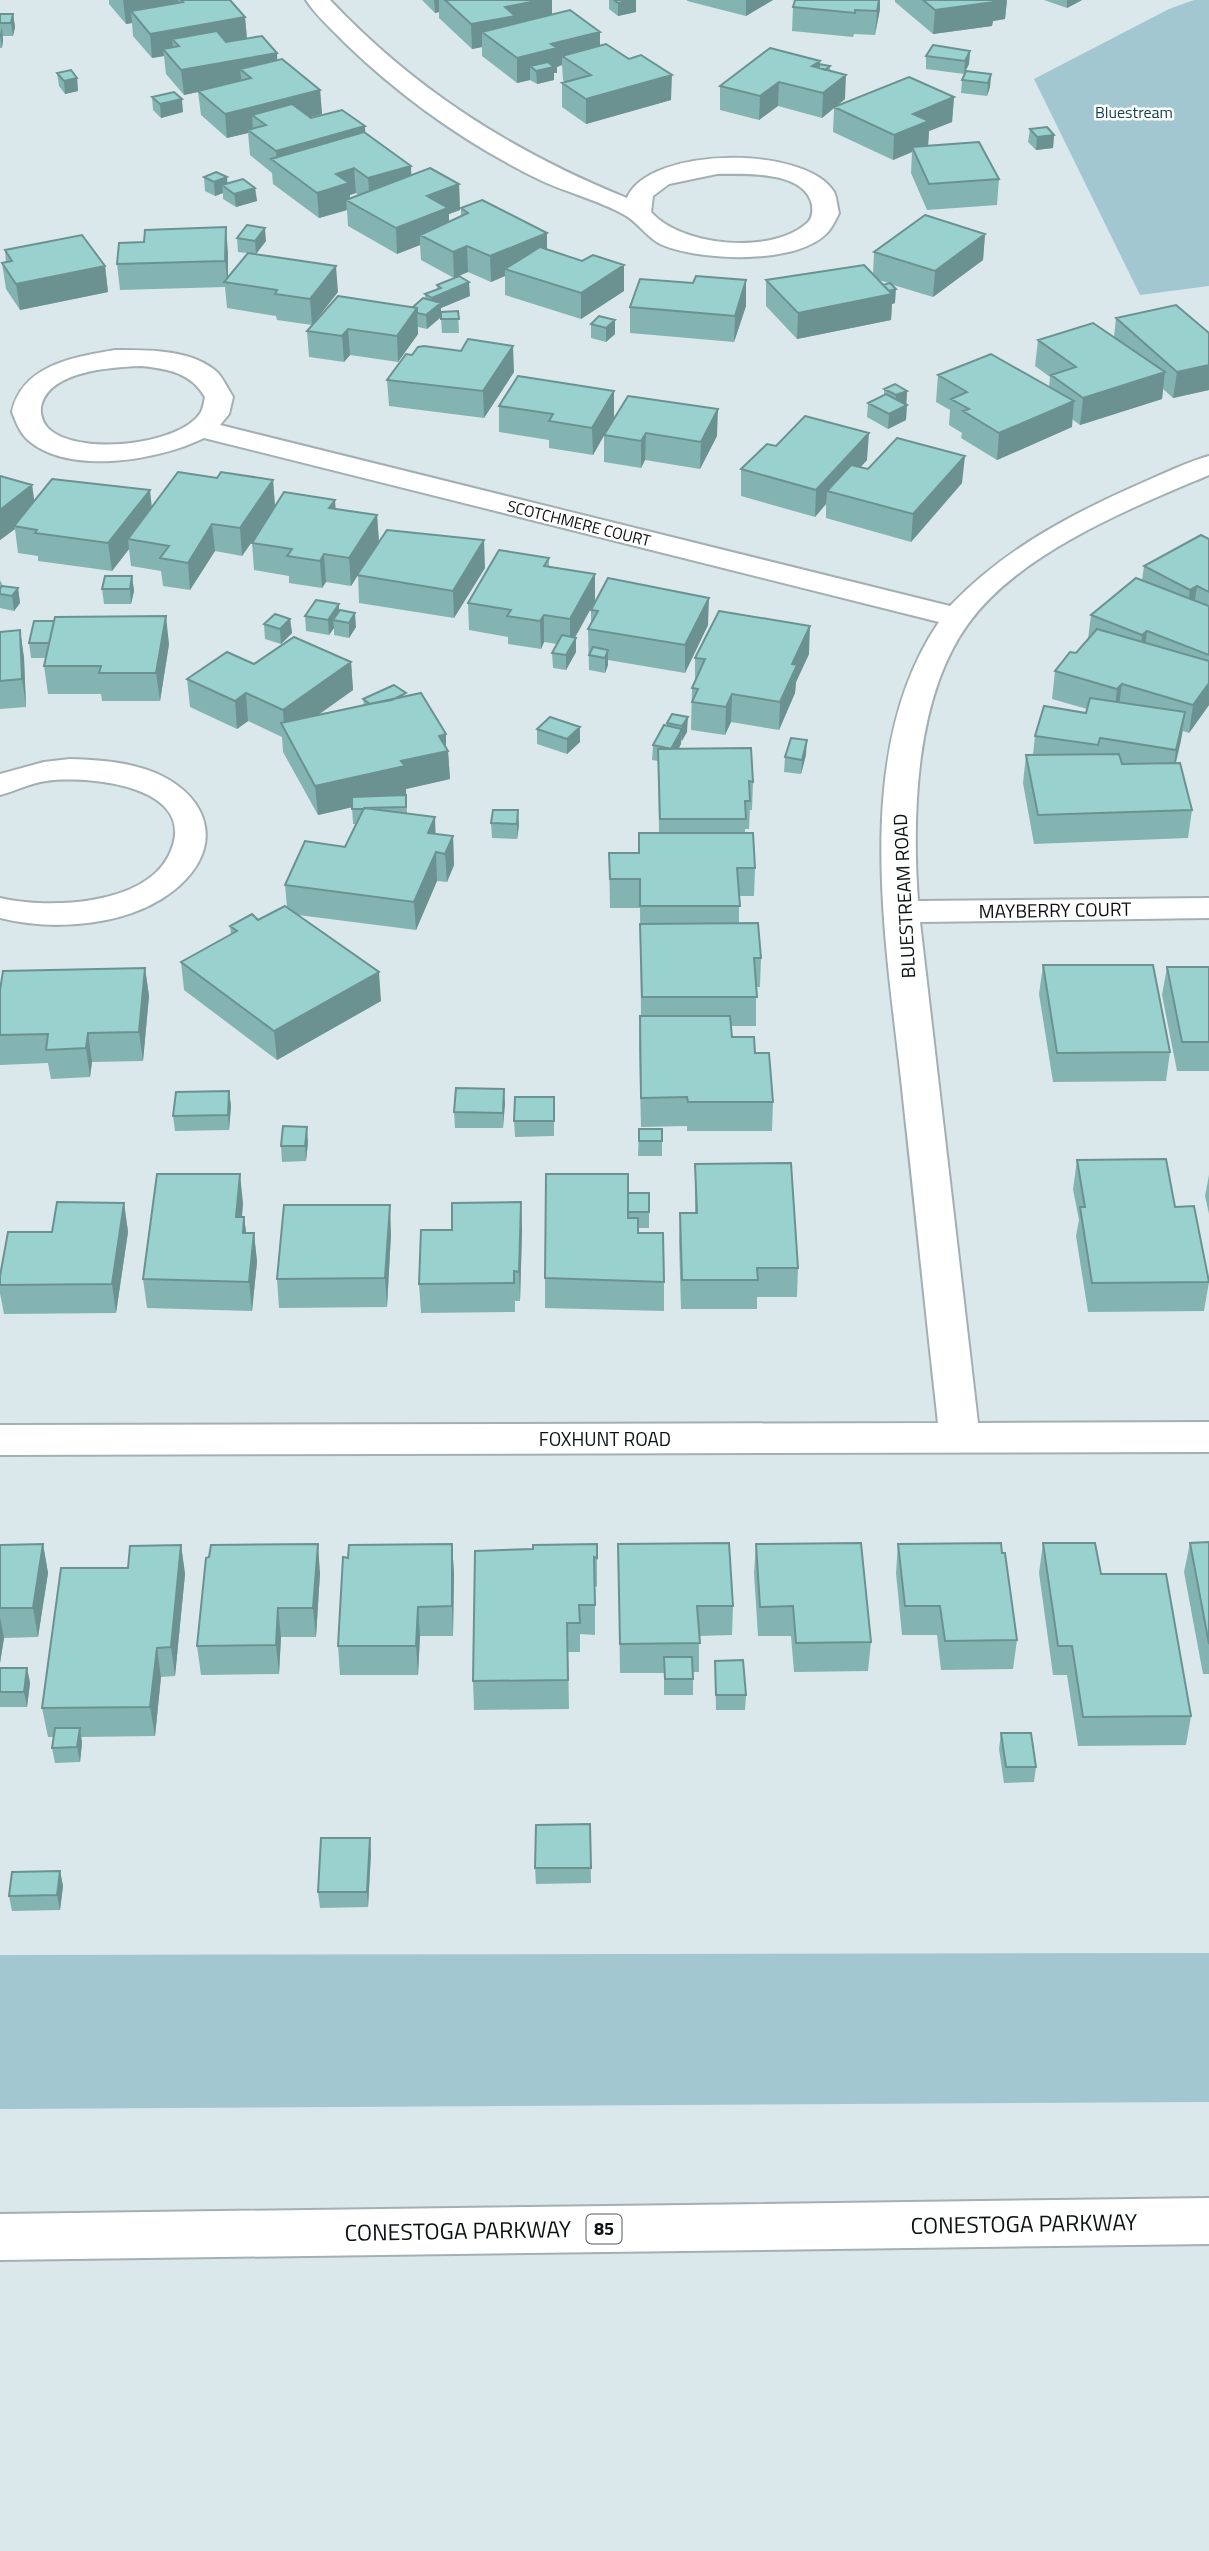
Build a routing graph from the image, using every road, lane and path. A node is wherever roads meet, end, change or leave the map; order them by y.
1 (317, 0) edge
2 (638, 212) junction
3 (201, 429) junction
4 (1209, 465) edge
5 (957, 617) junction
6 (0, 785) edge
7 (0, 908) edge
8 (1209, 908) edge
9 (902, 912) junction
10 (1209, 1437) edge
11 (960, 1438) junction
12 (0, 1440) edge
13 (1209, 2221) edge
14 (0, 2237) edge

1 - 2 main road
2 - 2 main road
3 - 3 main road
3 - 5 main road, SCOTCHMERE COURT
4 - 5 main road, BLUESTREAM ROAD
5 - 9 main road, BLUESTREAM ROAD
6 - 7 main road
8 - 9 main road, MAYBERRY COURT
9 - 11 main road, BLUESTREAM ROAD
10 - 11 main road, FOXHUNT ROAD
11 - 12 main road, FOXHUNT ROAD
13 - 14 main road, CONESTOGA PARKWAY / 85

